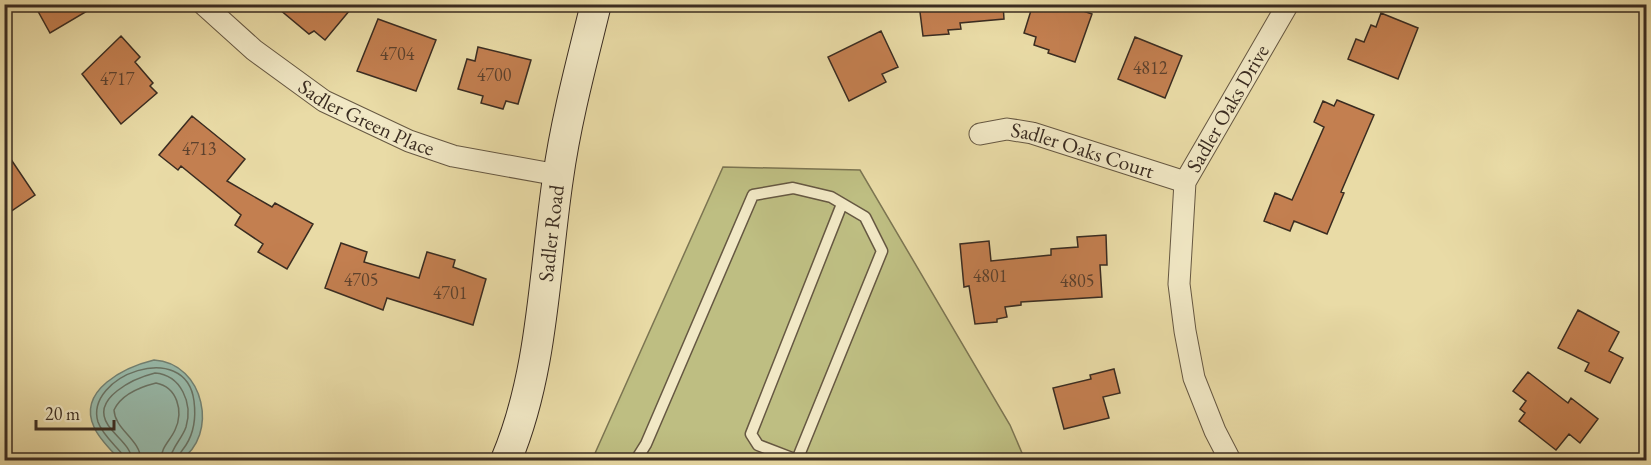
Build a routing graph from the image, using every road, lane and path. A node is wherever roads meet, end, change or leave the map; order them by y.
1 (202, 4) edge
2 (596, 4) edge
3 (1288, 4) edge
4 (980, 134) dead end
5 (558, 175) junction
6 (1185, 182) junction
7 (842, 204) junction
8 (506, 460) edge
9 (636, 460) edge
10 (797, 460) edge
11 (1230, 460) edge

1 - 5 street, Sadler Green Place
2 - 5 street, Sadler Road
3 - 6 street, Sadler Oaks Drive
4 - 6 street, Sadler Oaks Court
5 - 8 street, Sadler Road
6 - 11 street, Sadler Oaks Drive
7 - 9 lane
7 - 10 lane
7 - 10 lane

